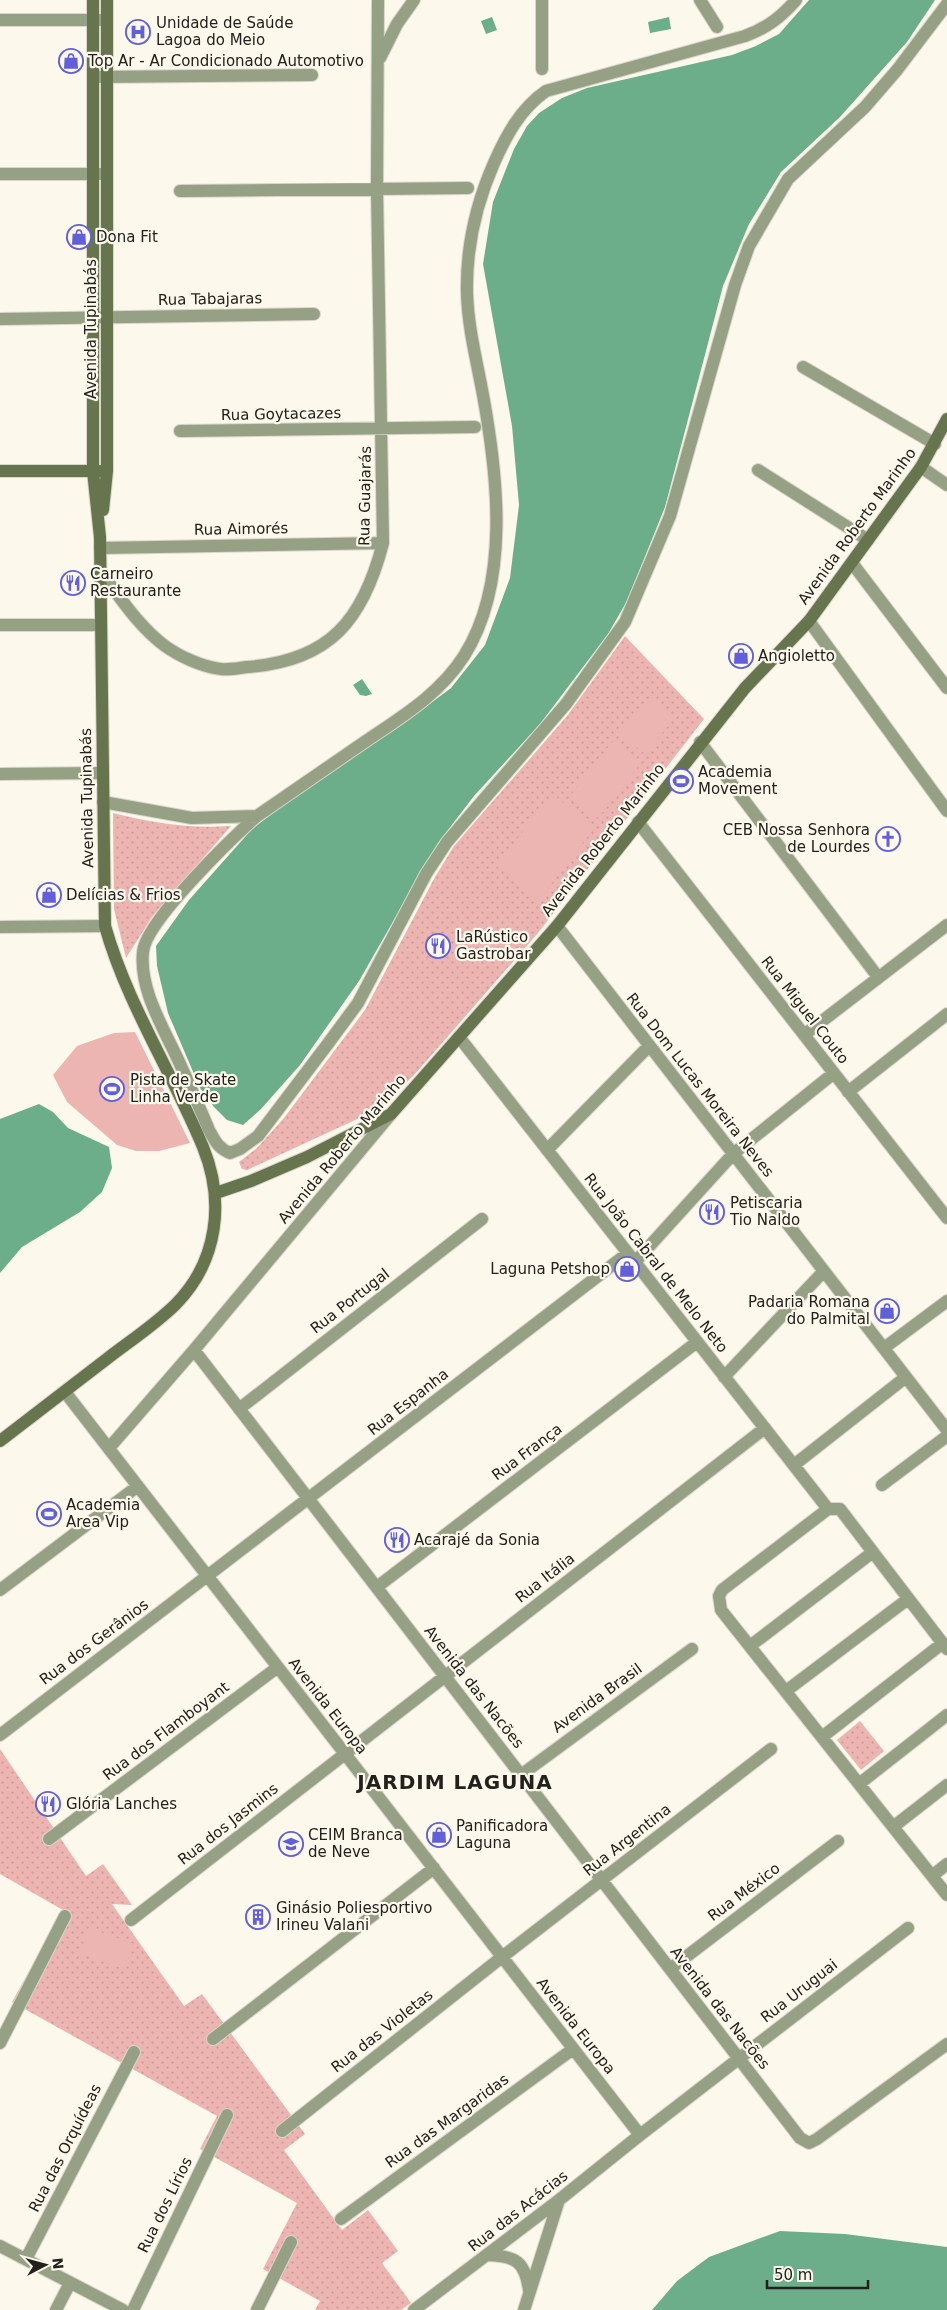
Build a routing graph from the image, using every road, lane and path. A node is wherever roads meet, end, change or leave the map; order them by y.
1 (93, 0) edge
2 (106, 0) edge
3 (378, 0) edge
4 (414, 0) edge
5 (542, 0) edge
6 (700, 0) edge
7 (796, 0) edge
8 (947, 4) edge
9 (0, 20) edge
10 (93, 20) junction
11 (107, 20) junction
12 (717, 27) dead end
13 (378, 62) junction
14 (542, 69) dead end
15 (312, 75) dead end
16 (93, 77) junction
17 (107, 77) junction
18 (0, 174) edge
19 (93, 174) junction
20 (106, 174) junction
21 (377, 188) junction
22 (468, 188) dead end
23 (180, 191) dead end
24 (314, 314) dead end
25 (107, 316) junction
26 (93, 318) junction
27 (0, 319) edge
28 (802, 368) dead end
29 (947, 419) edge
30 (475, 427) dead end
31 (382, 429) junction
32 (180, 431) dead end
33 (934, 444) junction
34 (921, 467) junction
35 (107, 470) junction
36 (758, 470) dead end
37 (0, 471) edge
38 (94, 471) junction
39 (947, 485) edge
40 (868, 540) junction
41 (100, 542) junction
42 (383, 543) junction
43 (852, 562) junction
44 (100, 571) junction
45 (809, 621) junction
46 (0, 625) edge
47 (101, 625) junction
48 (947, 688) edge
49 (700, 742) junction
50 (103, 773) junction
51 (0, 774) edge
52 (103, 802) junction
53 (947, 811) edge
54 (257, 816) junction
55 (638, 822) junction
56 (947, 925) edge
57 (104, 926) junction
58 (557, 926) junction
59 (0, 927) edge
60 (878, 977) junction
61 (947, 1014) edge
62 (804, 1035) junction
63 (459, 1037) junction
64 (649, 1046) junction
65 (834, 1073) junction
66 (848, 1092) junction
67 (391, 1114) junction
68 (547, 1150) junction
69 (733, 1154) junction
70 (216, 1193) junction
71 (482, 1218) dead end
72 (947, 1218) edge
73 (631, 1257) junction
74 (824, 1271) junction
75 (947, 1301) edge
76 (697, 1342) junction
77 (884, 1348) junction
78 (194, 1350) junction
79 (724, 1377) junction
80 (906, 1378) junction
81 (65, 1392) junction
82 (239, 1409) junction
83 (765, 1428) junction
84 (947, 1430) edge
85 (947, 1436) edge
86 (0, 1440) edge
87 (109, 1448) junction
88 (794, 1465) junction
89 (882, 1485) dead end
90 (138, 1486) junction
91 (308, 1499) junction
92 (828, 1508) junction
93 (873, 1552) junction
94 (208, 1576) junction
95 (377, 1587) junction
96 (0, 1590) edge
97 (908, 1599) junction
98 (750, 1646) junction
99 (945, 1646) edge
100 (692, 1648) dead end
101 (278, 1667) junction
102 (445, 1676) junction
103 (786, 1691) junction
104 (947, 1715) edge
105 (0, 1735) edge
106 (822, 1737) junction
107 (771, 1749) dead end
108 (345, 1754) junction
109 (521, 1774) junction
110 (859, 1784) junction
111 (947, 1786) edge
112 (893, 1827) junction
113 (49, 1839) dead end
114 (838, 1841) dead end
115 (947, 1864) edge
116 (434, 1868) junction
117 (932, 1876) junction
118 (602, 1880) junction
119 (947, 1895) edge
120 (65, 1916) dead end
121 (131, 1920) dead end
122 (908, 1928) dead end
123 (502, 1957) junction
124 (670, 1969) junction
125 (213, 2039) dead end
126 (0, 2043) edge
127 (947, 2044) edge
128 (573, 2049) junction
129 (134, 2052) dead end
130 (739, 2058) junction
131 (227, 2115) dead end
132 (282, 2131) dead end
133 (640, 2135) junction
134 (560, 2200) junction
135 (341, 2219) dead end
136 (291, 2242) dead end
137 (0, 2246) edge
138 (488, 2255) junction
139 (26, 2259) junction
140 (70, 2282) junction
141 (529, 2292) junction
142 (56, 2310) edge
143 (124, 2310) edge
144 (133, 2310) edge
145 (257, 2310) edge
146 (414, 2310) edge
147 (524, 2310) edge

1 - 10 main road, Avenida Tupinabás
2 - 11 main road, Avenida Tupinabás
3 - 13 street, Rua Guajarás
4 - 13 street, Rua Guajarás
5 - 14 street
6 - 12 street
7 - 54 street
8 - 54 street
9 - 10 street
10 - 11 street
10 - 16 main road, Avenida Tupinabás
11 - 17 main road, Avenida Tupinabás
13 - 21 street, Rua Guajarás
15 - 17 street
16 - 17 street
16 - 19 main road, Avenida Tupinabás
17 - 20 main road, Avenida Tupinabás
18 - 19 street
19 - 20 street
19 - 26 main road, Avenida Tupinabás
20 - 25 main road, Avenida Tupinabás
21 - 22 street
21 - 23 street
21 - 31 street, Rua Guajarás
24 - 25 street, Rua Tabajaras
25 - 26 street, Rua Tabajaras
25 - 35 main road, Avenida Tupinabás
26 - 27 street, Rua Tabajaras
26 - 38 main road, Avenida Tupinabás
28 - 33 street
29 - 33 main road, Avenida Roberto Marinho
30 - 31 street, Rua Goytacazes
31 - 32 street, Rua Goytacazes
31 - 42 street, Rua Guajarás
33 - 34 main road, Avenida Roberto Marinho
34 - 39 street
34 - 40 main road, Avenida Roberto Marinho
35 - 38 main road
35 - 41 main road, Avenida Tupinabás
36 - 40 street
37 - 38 main road
38 - 41 main road, Avenida Tupinabás
40 - 43 main road, Avenida Roberto Marinho
41 - 42 street, Rua Aimorés
41 - 44 main road, Avenida Tupinabás
42 - 44 street, Rua Guajarás
43 - 45 main road, Avenida Roberto Marinho
43 - 48 street
44 - 47 main road, Avenida Tupinabás
45 - 49 main road, Avenida Roberto Marinho
45 - 53 street
46 - 47 street
47 - 50 main road, Avenida Tupinabás
49 - 55 main road, Avenida Roberto Marinho
49 - 60 street
50 - 51 street
50 - 52 main road, Avenida Tupinabás
52 - 54 street
52 - 57 main road, Avenida Tupinabás
55 - 58 main road, Avenida Roberto Marinho
55 - 62 street, Rua Miguel Couto
56 - 60 street
57 - 59 street
57 - 70 main road, Avenida Tupinabás
58 - 63 main road, Avenida Roberto Marinho
58 - 64 street, Rua Dom Lucas Moreira Neves
60 - 62 street
61 - 66 street
62 - 65 street, Rua Miguel Couto
63 - 67 main road, Avenida Roberto Marinho
63 - 68 street, Rua João Cabral de Melo Neto
64 - 68 street
64 - 69 street, Rua Dom Lucas Moreira Neves
65 - 66 street, Rua Miguel Couto
65 - 69 street, Rua Espanha
66 - 72 street, Rua Miguel Couto
67 - 70 main road
67 - 78 street, Avenida Roberto Marinho
68 - 73 street, Rua João Cabral de Melo Neto
69 - 73 street, Rua Espanha
69 - 74 street, Rua Dom Lucas Moreira Neves
70 - 81 main road, Avenida Tupinabás
71 - 82 street, Rua Portugal
73 - 76 street, Rua João Cabral de Melo Neto
73 - 91 street, Rua Espanha
74 - 77 street, Rua Dom Lucas Moreira Neves
74 - 79 street
75 - 77 street
76 - 79 street, Rua João Cabral de Melo Neto
76 - 95 street, Rua França
77 - 80 street, Rua Dom Lucas Moreira Neves
78 - 82 street, Avenida das Nacões
78 - 87 street, Avenida Roberto Marinho
79 - 83 street, Rua João Cabral de Melo Neto
80 - 84 street, Rua Dom Lucas Moreira Neves
80 - 88 street
81 - 86 main road, Avenida Tupinabás
81 - 87 street, Avenida Europa
82 - 91 street, Avenida das Nacões
83 - 88 street, Rua João Cabral de Melo Neto
83 - 102 street, Rua Itália
85 - 89 street
87 - 90 street, Avenida Europa
88 - 92 street, Rua João Cabral de Melo Neto
90 - 94 street, Avenida Europa
90 - 96 street
91 - 94 street, Rua Espanha
91 - 95 street, Avenida das Nacões
92 - 93 street
92 - 98 street
93 - 97 street
93 - 98 street
94 - 101 street, Avenida Europa
94 - 105 street, Rua dos Gerânios
95 - 102 street, Avenida das Nacões
97 - 99 street
97 - 103 street
98 - 103 street
99 - 106 street
100 - 109 street, Avenida Brasil
101 - 108 street, Avenida Europa
101 - 113 street, Rua dos Flamboyant
102 - 108 street, Rua Itália
102 - 109 street, Avenida das Nacões
103 - 106 street
104 - 110 street
106 - 110 street
107 - 118 street, Rua Argentina
108 - 116 street, Avenida Europa
108 - 121 street, Rua dos Jasmins
109 - 118 street, Avenida das Nacões
110 - 112 street
111 - 112 street
112 - 117 street
114 - 124 street, Rua México
115 - 117 street
116 - 123 street, Avenida Europa
116 - 125 street
117 - 119 street
118 - 123 street, Rua Argentina
118 - 124 street, Avenida das Nacões
120 - 126 street
122 - 130 street, Rua Uruguai
123 - 128 street, Avenida Europa
123 - 132 street, Rua das Violetas
124 - 130 street, Avenida das Nacões
127 - 130 street, Avenida das Nacões
128 - 133 street, Avenida Europa
128 - 135 street, Rua das Margaridas
129 - 139 street, Rua das Orquídeas
130 - 133 street, Rua Uruguai
131 - 144 street, Rua dos Lírios
133 - 134 street, Rua das Acácias
134 - 138 street, Rua das Acácias
134 - 141 street
136 - 145 street
137 - 139 street
138 - 141 street
138 - 146 street, Rua das Acácias
139 - 140 street
140 - 142 street
140 - 143 street
141 - 147 street

